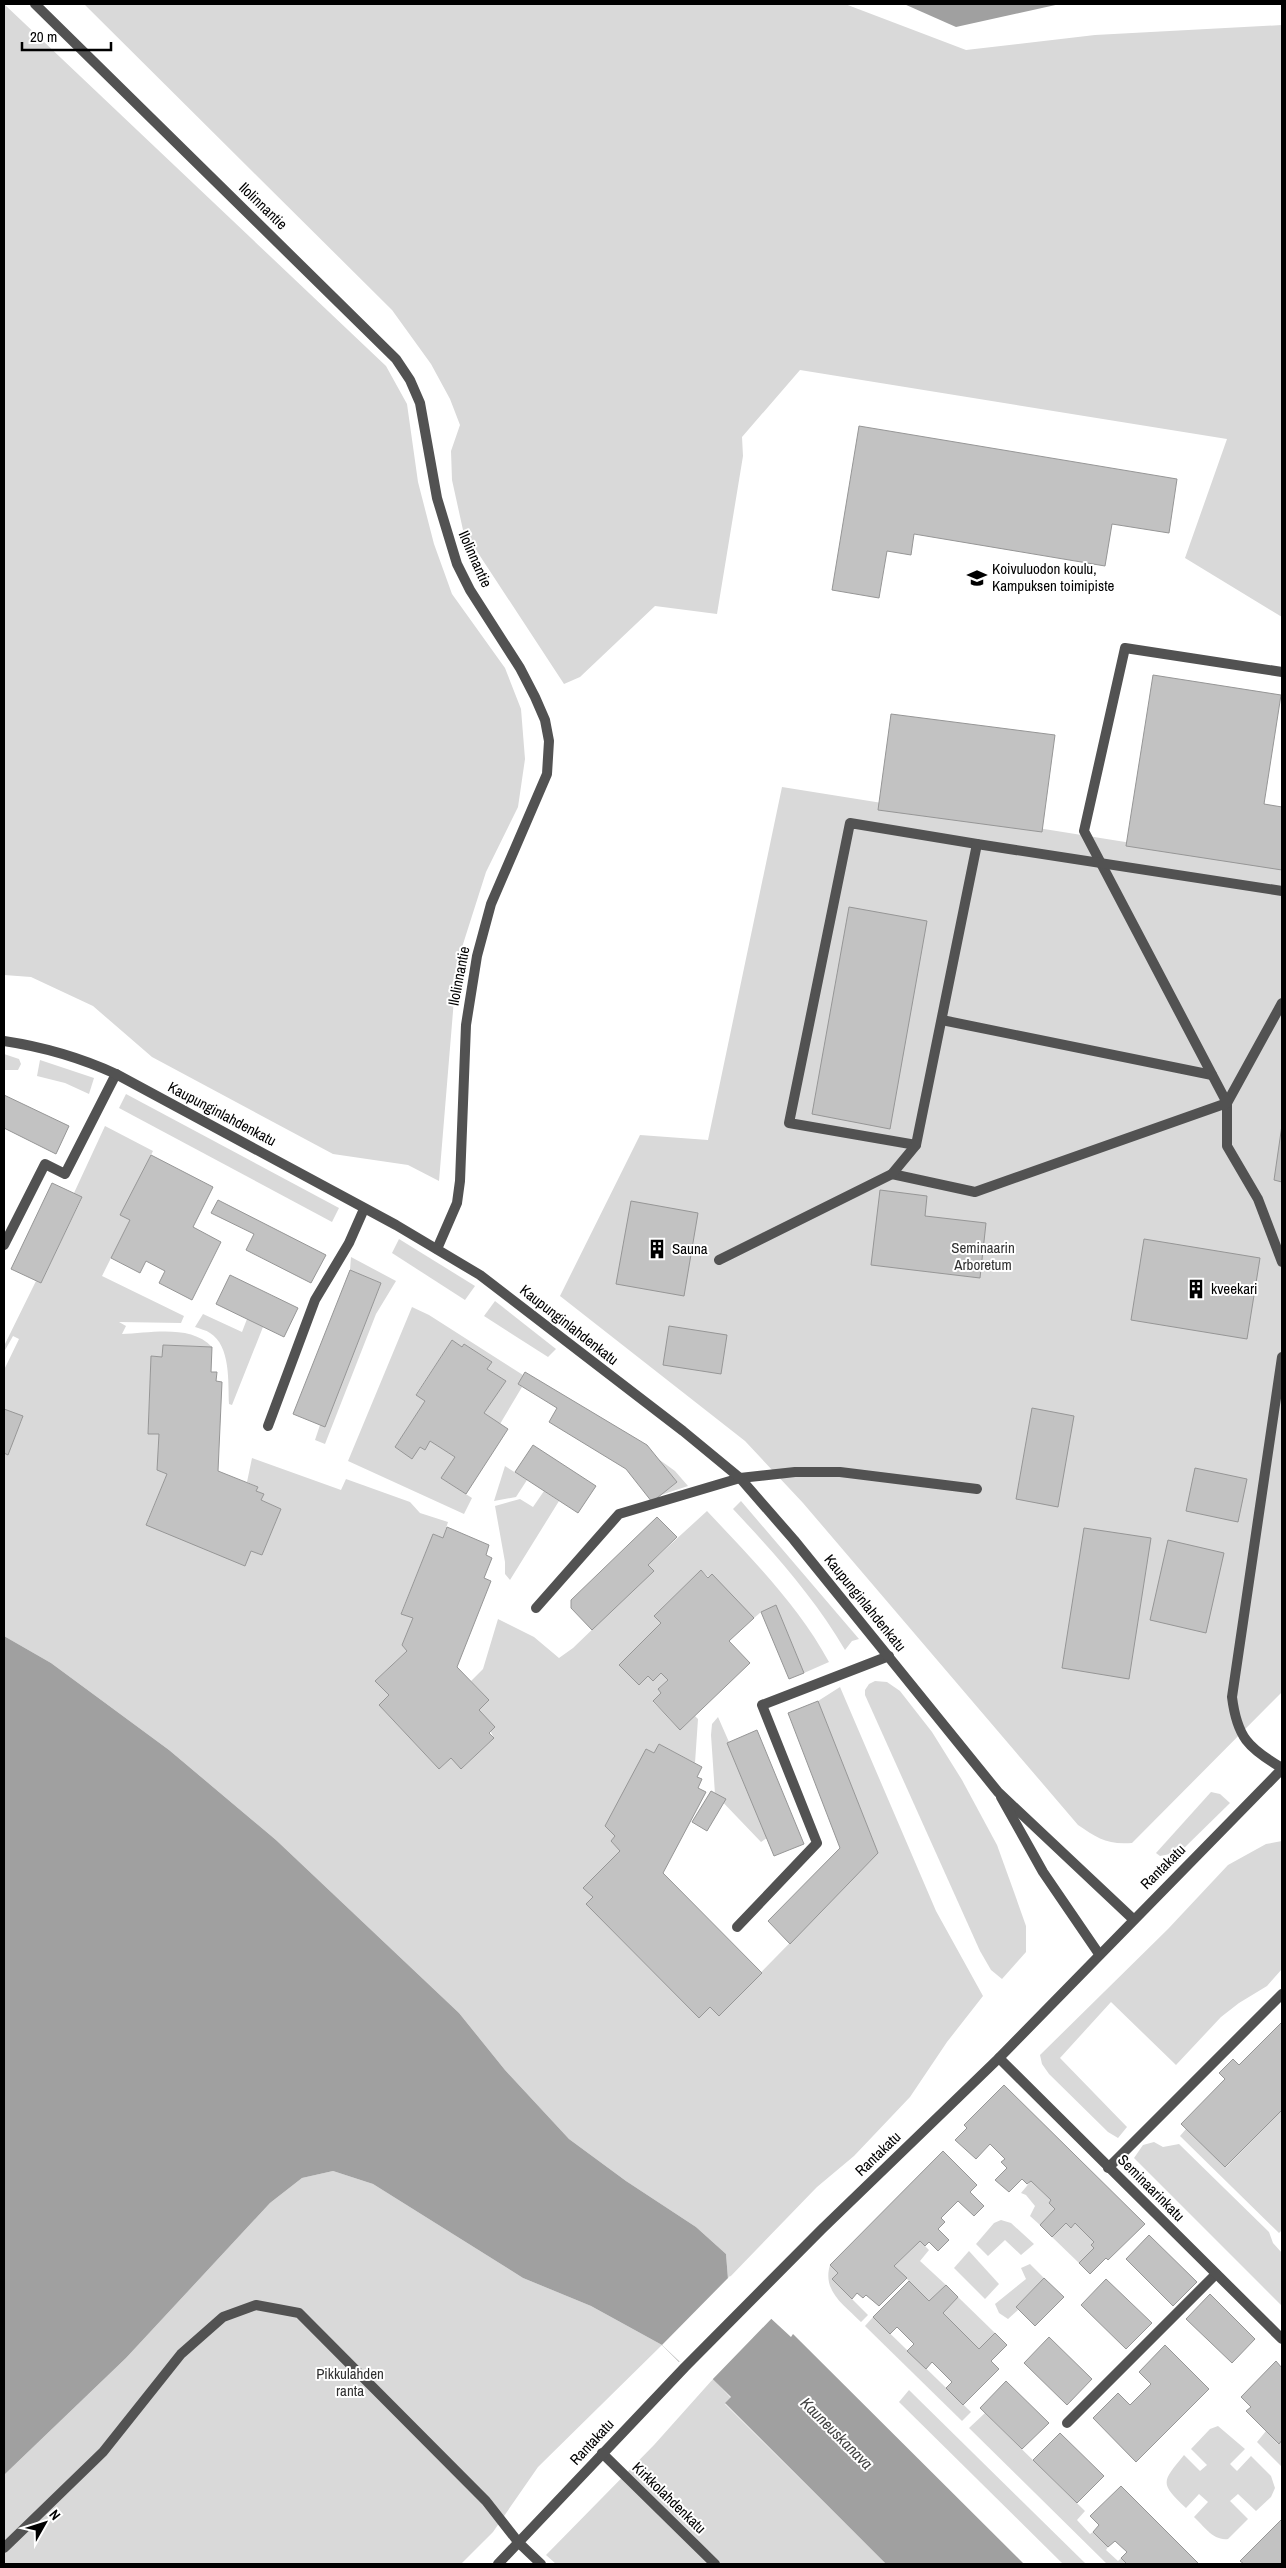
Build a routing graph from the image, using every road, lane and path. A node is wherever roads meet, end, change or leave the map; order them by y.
1 (35, 4) edge
2 (1282, 672) edge
3 (977, 844) junction
4 (1102, 864) junction
5 (1282, 891) edge
6 (1282, 1003) edge
7 (942, 1020) junction
8 (4, 1041) edge
9 (116, 1074) junction
10 (1212, 1075) junction
11 (1227, 1103) junction
12 (916, 1145) junction
13 (892, 1174) junction
14 (364, 1209) junction
15 (4, 1246) edge
16 (437, 1249) junction
17 (720, 1260) dead end
18 (1282, 1262) edge
19 (1282, 1357) edge
20 (268, 1426) dead end
21 (740, 1478) junction
22 (977, 1489) dead end
23 (536, 1608) dead end
24 (889, 1656) junction
25 (1282, 1768) edge
26 (998, 1792) junction
27 (1133, 1919) junction
28 (737, 1928) dead end
29 (1099, 1954) junction
30 (1282, 1994) edge
31 (999, 2058) junction
32 (1108, 2168) junction
33 (1216, 2274) junction
34 (1282, 2339) edge
35 (1067, 2424) dead end
36 (602, 2453) junction
37 (520, 2543) junction
38 (4, 2548) edge
39 (498, 2564) edge
40 (541, 2564) edge
41 (715, 2564) edge

1 - 16 street, Ilolinnantie
2 - 4 street
3 - 4 street
3 - 7 street
3 - 12 street
4 - 5 street
4 - 10 street
6 - 11 street
7 - 10 street
7 - 12 street
8 - 9 street, Kaupunginlahdenkatu
9 - 14 street, Kaupunginlahdenkatu
9 - 15 street
10 - 11 street
11 - 13 street
11 - 18 street
12 - 13 street
13 - 17 street
14 - 16 street, Kaupunginlahdenkatu
14 - 20 street
16 - 21 street, Kaupunginlahdenkatu
19 - 25 street
21 - 22 street
21 - 23 street
21 - 24 street, Kaupunginlahdenkatu
24 - 26 street, Kaupunginlahdenkatu
24 - 28 street
25 - 27 street, Rantakatu
26 - 27 street, Kaupunginlahdenkatu
26 - 29 street, Kaupunginlahdenkatu
27 - 29 street, Rantakatu
29 - 31 street, Rantakatu
30 - 32 street
31 - 32 street, Seminaarinkatu
31 - 36 street, Rantakatu
32 - 33 street, Seminaarinkatu
33 - 34 street, Seminaarinkatu
33 - 35 street
36 - 37 street, Rantakatu
36 - 41 street, Kirkkolahdenkatu
37 - 38 street
37 - 39 street, Rantakatu
37 - 40 street

